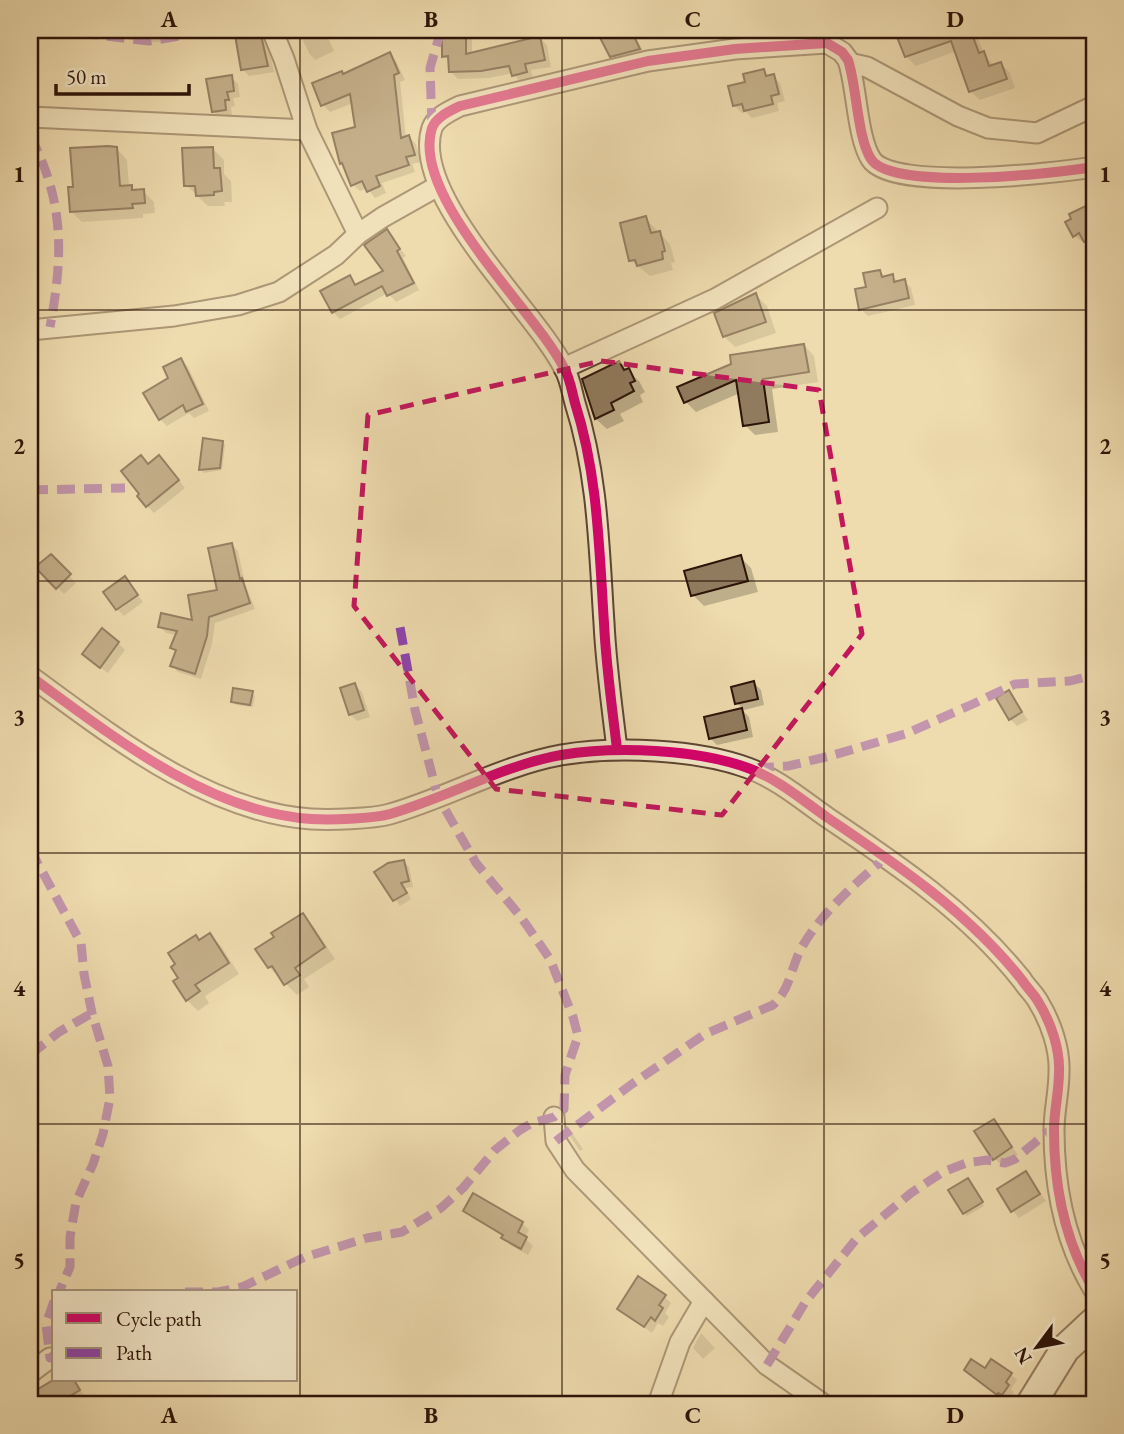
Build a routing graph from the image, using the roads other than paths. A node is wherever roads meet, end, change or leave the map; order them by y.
1 (272, 30) edge
2 (827, 36) edge
3 (849, 63) junction
4 (1094, 106) edge
5 (30, 117) edge
6 (307, 130) junction
7 (1094, 167) edge
8 (438, 186) junction
9 (877, 208) dead end
10 (358, 234) junction
11 (30, 330) edge
12 (564, 368) junction
13 (30, 676) edge
14 (617, 749) junction
15 (554, 1117) dead end
16 (1094, 1290) edge
17 (704, 1301) junction
18 (1094, 1322) edge
19 (50, 1358) dead end
20 (30, 1373) edge
21 (658, 1404) edge
22 (823, 1404) edge
23 (1031, 1404) edge

1 - 6 street
2 - 3 street
2 - 8 street
3 - 4 street
3 - 7 street
5 - 6 street
6 - 10 street
8 - 10 street
8 - 12 street
9 - 12 street
10 - 11 street
12 - 14 street
13 - 14 street
14 - 16 street
15 - 17 street
17 - 21 street
17 - 22 street
18 - 23 street
19 - 20 street

